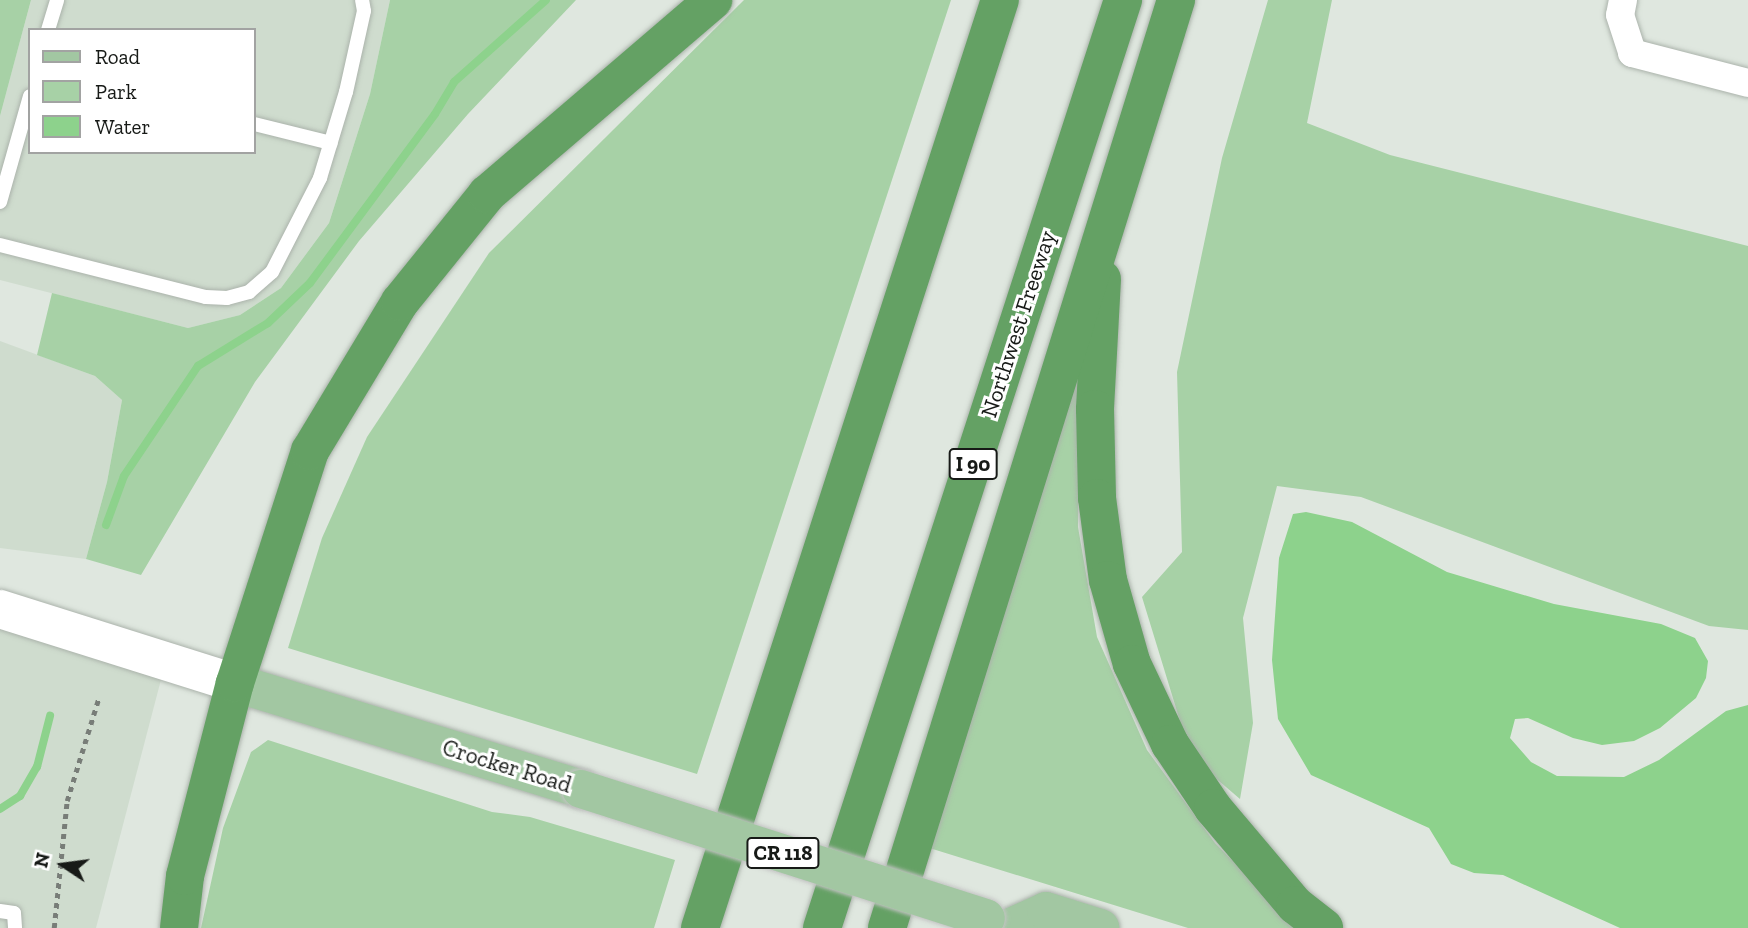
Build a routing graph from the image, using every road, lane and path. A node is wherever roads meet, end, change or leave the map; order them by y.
1 (57, 0) edge
2 (362, 0) edge
3 (713, 0) edge
4 (1000, 0) edge
5 (1123, 0) edge
6 (1176, 0) edge
7 (1623, 0) edge
8 (49, 28) edge
9 (1748, 83) edge
10 (28, 103) edge
11 (256, 124) edge
12 (331, 143) junction
13 (0, 202) edge
14 (0, 245) edge
15 (1100, 246) junction
16 (0, 609) edge
17 (234, 682) junction
18 (99, 697) dead end
19 (0, 911) edge
20 (1004, 924) edge
21 (15, 928) edge
22 (54, 928) edge
23 (179, 928) edge
24 (700, 928) edge
25 (822, 928) edge
26 (887, 928) edge
27 (1100, 928) edge
28 (1324, 928) edge

1 - 8 lane
2 - 12 lane
3 - 17 highway
4 - 24 highway
5 - 25 highway, Northwest Freeway / I 90
6 - 15 highway
7 - 9 street
10 - 13 lane
11 - 12 lane
12 - 14 lane
15 - 26 highway
15 - 28 highway
16 - 17 main road, Crocker Road / CR 118
17 - 20 main road, Crocker Road / CR 118, bridge
17 - 23 highway
18 - 22 path
19 - 21 lane
20 - 27 main road, Crocker Road / CR 118

